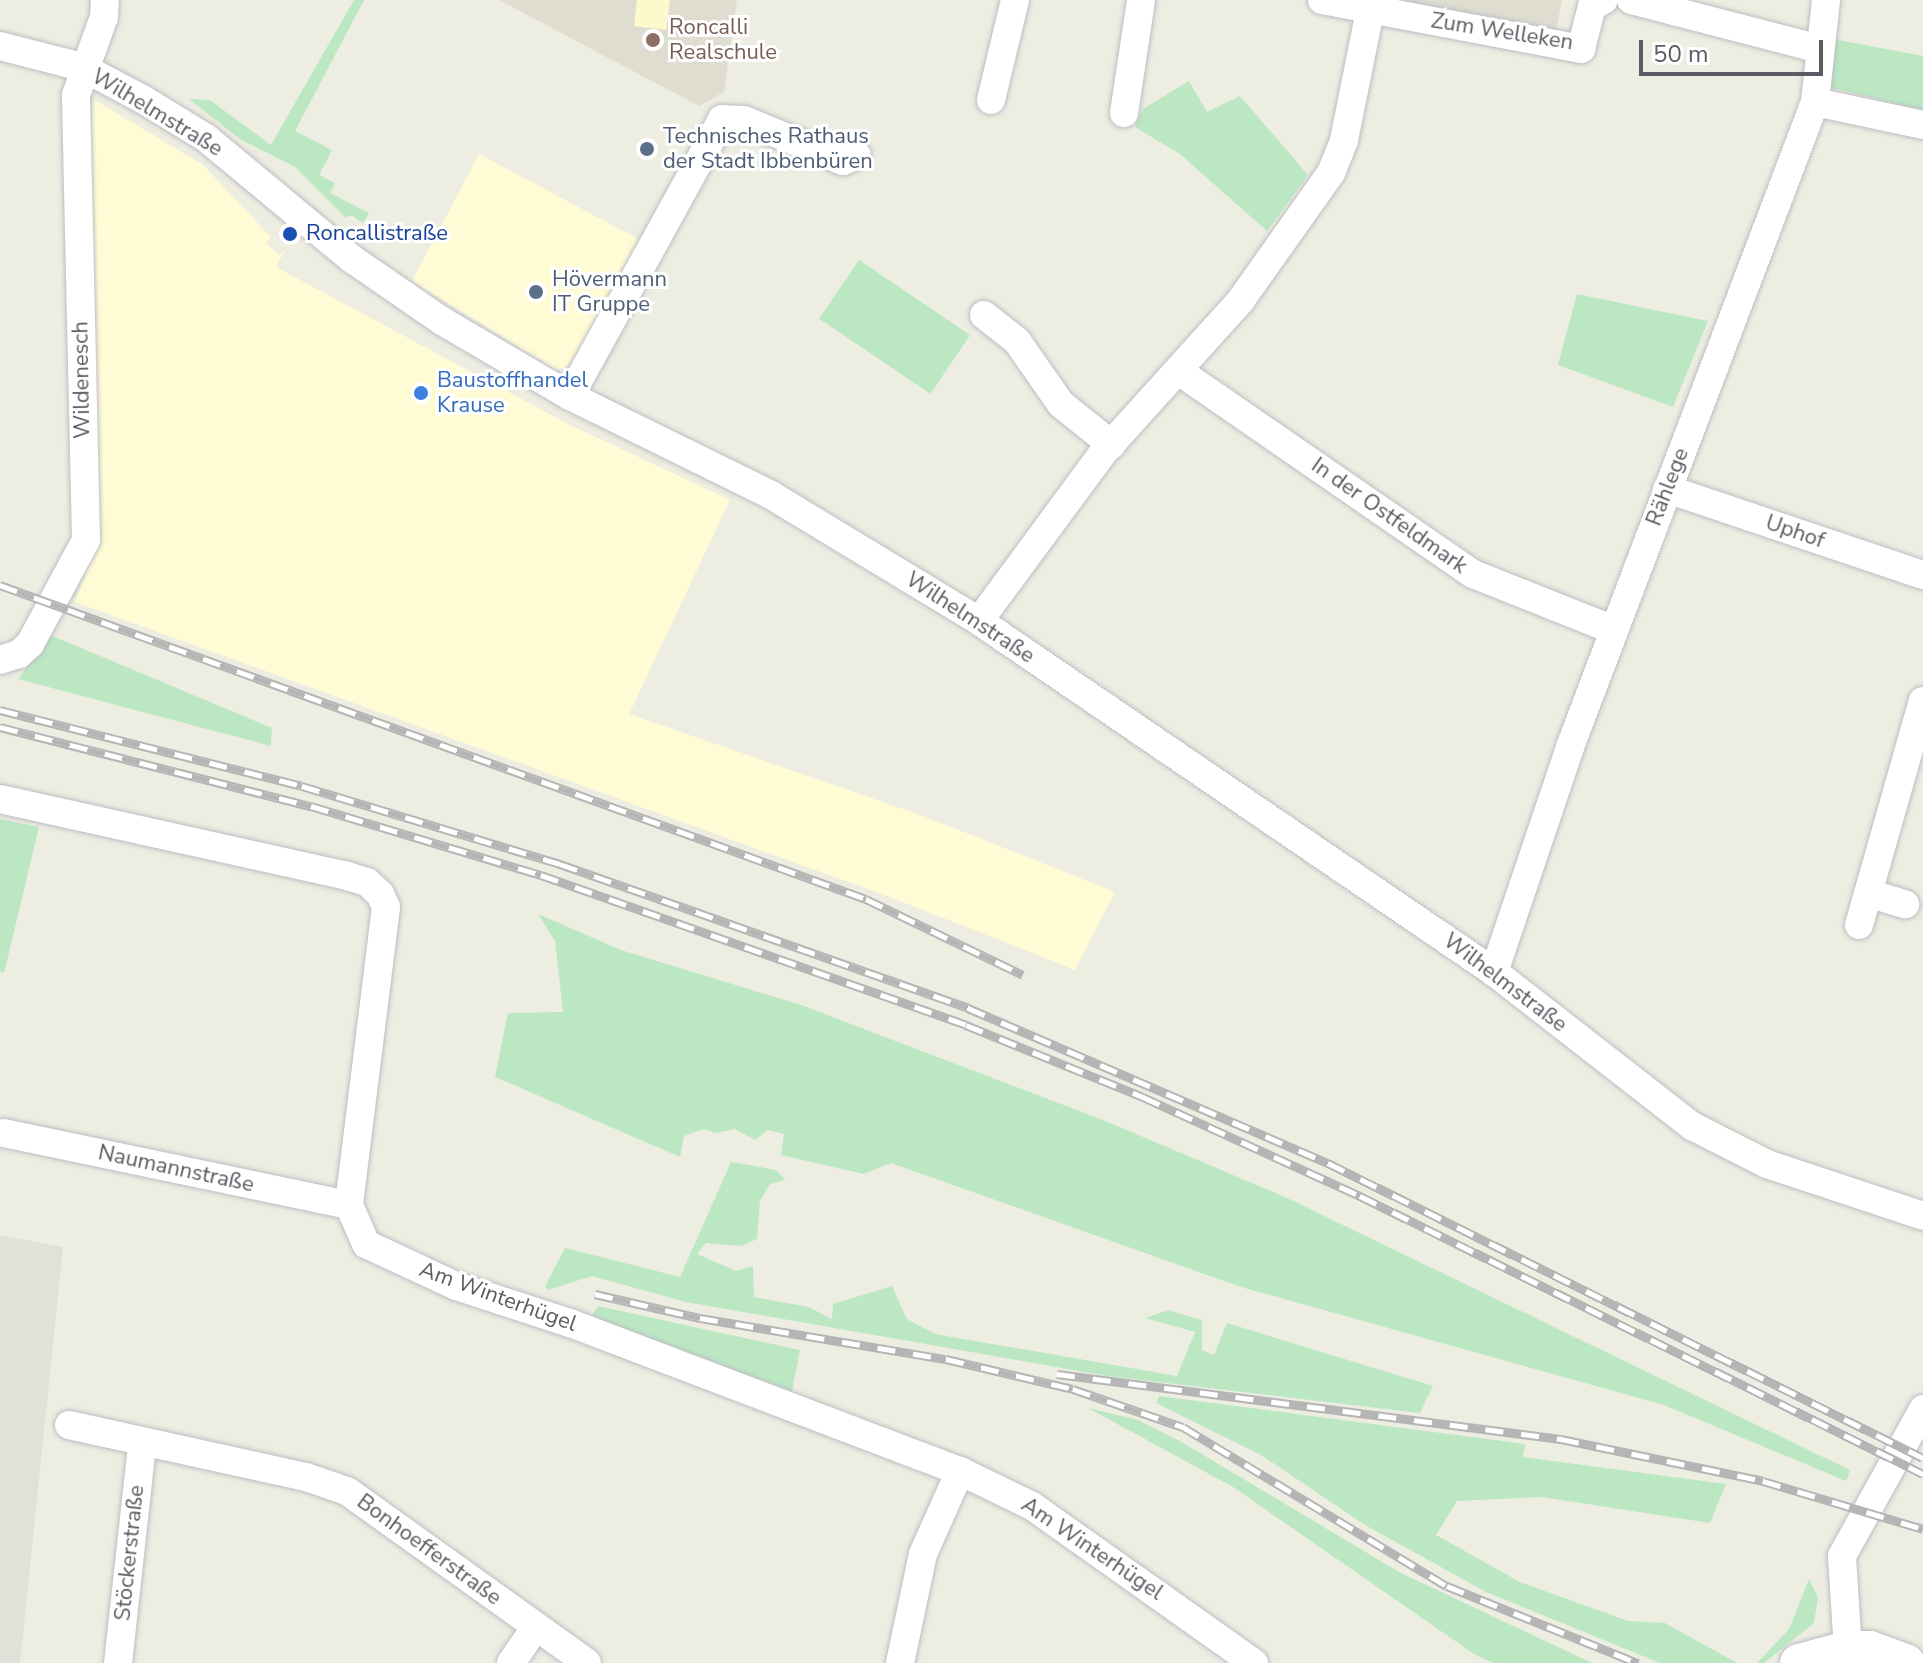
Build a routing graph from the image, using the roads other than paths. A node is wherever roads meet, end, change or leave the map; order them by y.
1 (105, 0) edge
2 (1015, 0) edge
3 (1141, 0) edge
4 (1322, 0) edge
5 (1631, 0) edge
6 (1826, 0) edge
7 (1598, 3) edge
8 (1370, 11) junction
9 (0, 46) edge
10 (1820, 49) junction
11 (82, 67) junction
12 (991, 100) dead end
13 (1815, 102) junction
14 (1124, 113) dead end
15 (1923, 125) edge
16 (857, 155) dead end
17 (984, 315) dead end
18 (1180, 372) junction
19 (570, 396) junction
20 (1112, 445) junction
21 (1667, 489) junction
22 (1923, 575) edge
23 (979, 621) junction
24 (1614, 630) junction
25 (0, 660) edge
26 (1923, 701) edge
27 (0, 799) edge
28 (1868, 893) junction
29 (1905, 904) dead end
30 (1859, 925) dead end
31 (1494, 972) junction
32 (4, 1133) dead end
33 (349, 1205) junction
34 (1923, 1216) edge
35 (1923, 1409) edge
36 (69, 1425) dead end
37 (142, 1444) junction
38 (960, 1471) junction
39 (535, 1628) junction
40 (1848, 1650) junction
41 (118, 1663) edge
42 (511, 1663) edge
43 (587, 1663) edge
44 (900, 1663) edge
45 (1254, 1663) edge
46 (1799, 1663) edge
47 (1906, 1663) edge

1 - 11 street, Wildenesch
2 - 12 street
3 - 14 street
4 - 8 street, Zum Welleken
5 - 10 street
6 - 10 street, Rählege
7 - 8 street, Zum Welleken
8 - 18 street
9 - 11 street, Wilhelmstraße
10 - 13 street, Rählege
11 - 19 street, Wilhelmstraße
11 - 25 street, Wildenesch
13 - 15 street
13 - 21 street, Rählege
16 - 19 street
17 - 20 street
18 - 20 street
18 - 24 street, In der Ostfeldmark
19 - 23 street, Wilhelmstraße
20 - 23 street
21 - 22 street, Uphof
21 - 24 street, Rählege
23 - 31 street, Wilhelmstraße
24 - 31 street, Rählege
26 - 28 street
27 - 33 street
28 - 29 street
28 - 30 street
31 - 34 street, Wilhelmstraße
32 - 33 street, Naumannstraße
33 - 38 street, Am Winterhügel
35 - 40 street
36 - 37 street, Bonhoefferstraße
37 - 39 street, Bonhoefferstraße
37 - 41 street, Stöckerstraße
38 - 44 street
38 - 45 street, Am Winterhügel
39 - 42 street
39 - 43 street, Bonhoefferstraße
40 - 46 street
40 - 47 street

